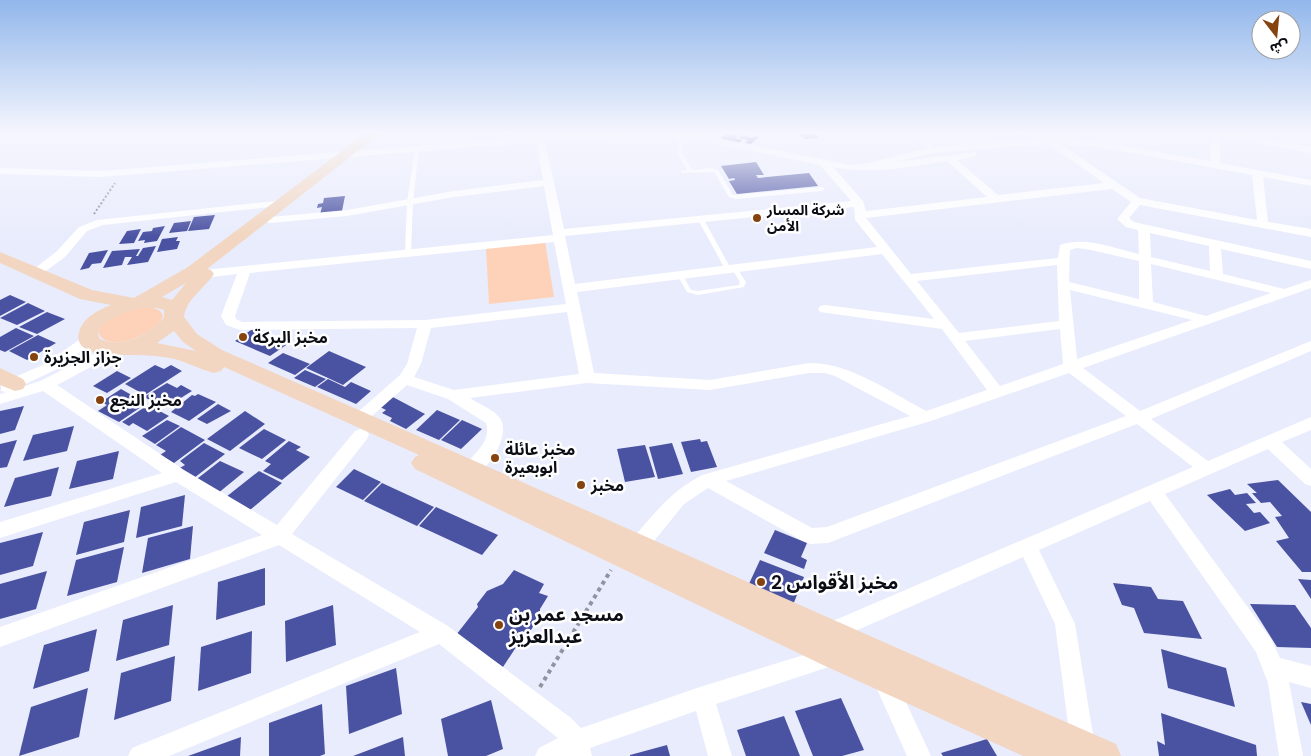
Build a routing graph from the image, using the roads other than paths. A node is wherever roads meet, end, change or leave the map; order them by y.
1 (191, 167) edge
2 (333, 167) edge
3 (335, 167) edge
4 (415, 167) edge
5 (547, 167) edge
6 (688, 167) edge
7 (828, 167) edge
8 (844, 167) edge
9 (876, 167) edge
10 (959, 167) edge
11 (1088, 167) edge
12 (1227, 167) edge
13 (870, 168) joint
14 (0, 171) edge
15 (683, 172) dead end
16 (690, 172) junction
17 (1257, 173) junction
18 (550, 182) junction
19 (1311, 183) edge
20 (1114, 186) junction
21 (822, 189) dead end
22 (997, 200) junction
23 (1137, 201) junction
24 (410, 202) junction
25 (285, 203) junction
26 (859, 209) junction
27 (700, 218) junction
28 (270, 220) junction
29 (1263, 224) junction
30 (1144, 228) junction
31 (1298, 231) junction
32 (1311, 233) edge
33 (560, 235) junction
34 (1311, 238) edge
35 (1215, 244) junction
36 (886, 250) junction
37 (408, 253) junction
38 (0, 257) edge
39 (1144, 258) junction
40 (1062, 261) junction
41 (1311, 265) edge
42 (0, 266) edge
43 (732, 269) junction
44 (245, 270) junction
45 (35, 274) junction
46 (204, 274) junction
47 (680, 275) junction
48 (1217, 276) junction
49 (909, 278) junction
50 (1064, 284) junction
51 (1311, 284) edge
52 (570, 289) junction
53 (1286, 293) junction
54 (136, 303) junction
55 (1146, 305) junction
56 (573, 307) junction
57 (825, 309) dead end
58 (174, 314) junction
59 (1207, 320) junction
60 (425, 324) junction
61 (1066, 324) junction
62 (946, 325) junction
63 (91, 332) junction
64 (956, 338) junction
65 (1311, 346) edge
66 (118, 348) junction
67 (1070, 366) junction
68 (587, 378) junction
69 (406, 379) junction
70 (5, 383) edge
71 (45, 385) junction
72 (997, 393) junction
73 (453, 395) junction
74 (0, 399) edge
75 (925, 417) junction
76 (1140, 417) junction
77 (1311, 423) edge
78 (360, 427) junction
79 (1271, 442) junction
80 (472, 469) junction
81 (1207, 469) junction
82 (178, 475) junction
83 (1311, 479) edge
84 (708, 480) junction
85 (1154, 492) junction
86 (0, 530) edge
87 (280, 538) junction
88 (1027, 545) junction
89 (630, 550) junction
90 (441, 633) junction
91 (0, 637) edge
92 (831, 644) junction
93 (1274, 667) junction
94 (882, 676) junction
95 (1311, 678) edge
96 (703, 697) junction
97 (578, 749) edge
98 (1083, 753) edge
99 (140, 756) edge
100 (547, 756) edge
101 (720, 756) edge
102 (919, 756) edge
103 (1291, 756) edge

1 - 14 street
2 - 25 main road
3 - 28 main road
4 - 24 lane
5 - 18 street
6 - 16 lane
7 - 26 street
8 - 13 street
9 - 13 street
10 - 22 street
11 - 20 street
12 - 17 street
15 - 16 lane
16 - 21 lane
17 - 19 street
17 - 29 street
18 - 24 street
18 - 33 street
20 - 22 street
20 - 23 street
22 - 26 street
23 - 29 street
23 - 30 street
24 - 28 street
24 - 37 lane
25 - 45 street
25 - 54 main road
26 - 27 street
26 - 36 street
27 - 33 street
27 - 43 lane
28 - 46 main road
29 - 31 street
30 - 35 street
30 - 39 street
31 - 32 street
31 - 34 street
33 - 37 street
33 - 52 street
35 - 41 street
35 - 48 street
36 - 43 street
36 - 49 street
37 - 44 street
38 - 45 main road
39 - 40 street
39 - 48 street
39 - 55 street
40 - 49 street
40 - 50 street
42 - 63 main road
43 - 47 street
43 - 47 lane
44 - 46 street
44 - 60 street
45 - 54 main road
46 - 58 main road
47 - 52 street
48 - 53 street
49 - 62 street
50 - 55 street
50 - 61 street
51 - 53 street
52 - 56 street
53 - 59 street
54 - 58 main road
54 - 63 main road
55 - 59 street
56 - 60 street
56 - 68 street
57 - 62 street
58 - 66 main road
58 - 78 main road
59 - 67 street
60 - 69 street
61 - 64 street
61 - 67 street
62 - 64 street
63 - 66 main road
63 - 70 street
64 - 72 street
65 - 76 street
66 - 71 street
66 - 78 main road
67 - 72 street
67 - 76 street
68 - 73 street
68 - 75 street
69 - 73 street
69 - 78 street
71 - 74 street
71 - 82 street
72 - 75 street
73 - 80 street
75 - 84 street
76 - 81 street
76 - 84 street
77 - 79 street
78 - 80 main road
78 - 87 street
78 - 89 main road
79 - 81 street
79 - 83 street
80 - 89 main road
81 - 85 street
82 - 86 street
82 - 87 street
84 - 89 street
85 - 88 street
85 - 93 street
87 - 90 street
87 - 91 street
88 - 92 street
88 - 98 street
89 - 92 main road
90 - 97 street
90 - 99 street
92 - 94 main road
92 - 96 street
92 - 98 main road
93 - 95 street
93 - 103 street
94 - 98 main road
94 - 102 street
96 - 97 street
96 - 101 street
97 - 100 street

